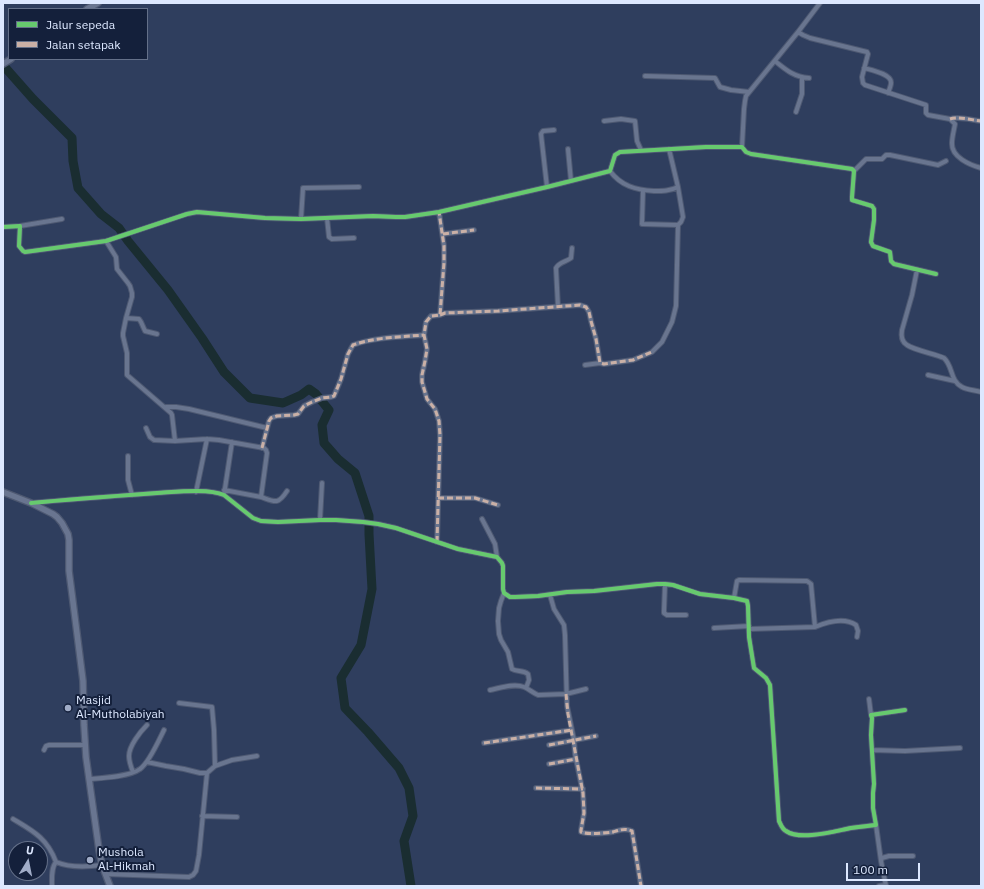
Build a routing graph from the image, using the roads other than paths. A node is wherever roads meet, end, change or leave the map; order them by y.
1 (820, 3) edge
2 (798, 32) junction
3 (775, 61) junction
4 (864, 68) junction
5 (646, 76) dead end
6 (802, 78) junction
7 (809, 78) dead end
8 (749, 92) junction
9 (888, 93) junction
10 (796, 112) dead end
11 (950, 119) junction
12 (604, 121) dead end
13 (981, 121) edge
14 (554, 130) dead end
15 (742, 148) junction
16 (568, 149) dead end
17 (669, 149) junction
18 (641, 150) junction
19 (946, 161) dead end
20 (981, 168) edge
21 (610, 171) junction
22 (854, 171) junction
23 (571, 181) junction
24 (359, 187) dead end
25 (547, 187) junction
26 (678, 187) junction
27 (643, 190) junction
28 (439, 212) junction
29 (327, 218) junction
30 (62, 219) dead end
31 (301, 219) junction
32 (678, 225) junction
33 (20, 226) junction
34 (3, 227) edge
35 (474, 230) dead end
36 (443, 234) junction
37 (354, 238) dead end
38 (106, 241) junction
39 (572, 248) dead end
40 (917, 270) junction
41 (936, 274) dead end
42 (558, 307) junction
43 (440, 315) junction
44 (126, 318) junction
45 (157, 334) dead end
46 (424, 335) junction
47 (600, 363) junction
48 (585, 365) dead end
49 (928, 375) dead end
50 (955, 381) junction
51 (981, 392) edge
52 (165, 408) junction
53 (146, 428) dead end
54 (267, 428) junction
55 (207, 439) junction
56 (176, 441) junction
57 (232, 442) junction
58 (262, 448) junction
59 (128, 456) dead end
60 (322, 483) dead end
61 (287, 491) dead end
62 (3, 492) edge
63 (196, 492) junction
64 (224, 493) junction
65 (132, 495) junction
66 (261, 497) junction
67 (438, 498) junction
68 (31, 503) junction
69 (498, 505) dead end
70 (482, 519) dead end
71 (320, 520) junction
72 (437, 542) junction
73 (497, 557) junction
74 (665, 584) junction
75 (504, 593) junction
76 (550, 595) junction
77 (734, 598) junction
78 (686, 615) dead end
79 (815, 626) junction
80 (714, 628) dead end
81 (749, 628) junction
82 (857, 637) dead end
83 (526, 688) junction
84 (586, 689) dead end
85 (490, 690) dead end
86 (566, 694) junction
87 (869, 698) dead end
88 (179, 703) dead end
89 (905, 710) dead end
90 (871, 714) junction
91 (147, 725) dead end
92 (164, 730) dead end
93 (572, 730) junction
94 (596, 736) dead end
95 (574, 740) junction
96 (484, 743) dead end
97 (85, 745) junction
98 (549, 745) dead end
99 (960, 748) dead end
100 (44, 750) dead end
101 (872, 750) junction
102 (257, 756) dead end
103 (576, 759) junction
104 (147, 762) junction
105 (549, 764) dead end
106 (215, 766) junction
107 (133, 772) junction
108 (207, 773) junction
109 (89, 779) junction
110 (536, 788) dead end
111 (583, 789) junction
112 (202, 816) junction
113 (237, 817) dead end
114 (13, 819) dead end
115 (876, 825) junction
116 (913, 856) dead end
117 (881, 860) junction
118 (56, 862) junction
119 (102, 865) junction
120 (105, 874) junction
121 (52, 886) edge
122 (110, 886) edge
123 (641, 886) edge
124 (879, 886) edge
125 (886, 886) edge

1 - 2 street
2 - 3 street
2 - 4 street
3 - 6 street
3 - 8 street
4 - 9 street
4 - 9 street
5 - 8 street
6 - 7 street
6 - 10 street
8 - 15 street
9 - 11 street
11 - 13 street
11 - 20 street
12 - 18 street
14 - 25 street
15 - 17 street
15 - 22 street
16 - 23 street
17 - 18 street
17 - 26 street
18 - 21 street
19 - 22 street
21 - 23 street
21 - 27 street
22 - 40 street
23 - 25 street
24 - 31 street
25 - 28 street
26 - 27 street
26 - 32 street
27 - 32 street
28 - 29 street
28 - 36 street
29 - 31 street
29 - 37 street
30 - 33 street
31 - 38 street
32 - 47 street
33 - 34 street
33 - 38 street
35 - 36 street
36 - 43 street
38 - 44 street
39 - 42 street
40 - 41 street
40 - 50 street
42 - 43 street
42 - 47 street
43 - 46 street
44 - 45 street
44 - 52 street
46 - 54 street
46 - 67 street
47 - 48 street
49 - 50 street
50 - 51 street
52 - 54 street
52 - 56 street
53 - 56 street
54 - 58 street
55 - 56 street
55 - 57 street
55 - 63 street
57 - 58 street
57 - 64 street
58 - 66 street
59 - 65 street
60 - 71 street
61 - 66 street
62 - 68 street
63 - 64 street
63 - 65 street
64 - 66 street
64 - 71 street
65 - 68 street
67 - 69 street
67 - 72 street
68 - 97 street
70 - 73 street
71 - 72 street
72 - 73 street
73 - 75 street
74 - 76 street
74 - 77 street
74 - 78 street
75 - 76 street
75 - 83 street
76 - 86 street
77 - 79 street
77 - 81 street
79 - 81 street
79 - 82 street
80 - 81 street
81 - 115 street
83 - 85 street
83 - 86 street
84 - 86 street
86 - 93 street
87 - 90 street
88 - 106 street
89 - 90 street
90 - 101 street
91 - 107 street
92 - 104 street
93 - 95 street
93 - 96 street
94 - 95 street
95 - 98 street
95 - 103 street
97 - 100 street
97 - 109 street
99 - 101 street
101 - 115 street
102 - 106 street
103 - 105 street
103 - 111 street
104 - 107 street
104 - 108 street
106 - 108 street
107 - 109 street
108 - 112 street
109 - 119 street
110 - 111 street
111 - 123 street
112 - 113 street
112 - 120 street
114 - 118 street
115 - 117 street
116 - 117 street
117 - 125 street
118 - 119 street
118 - 121 street
119 - 120 street
120 - 122 street
124 - 125 street

